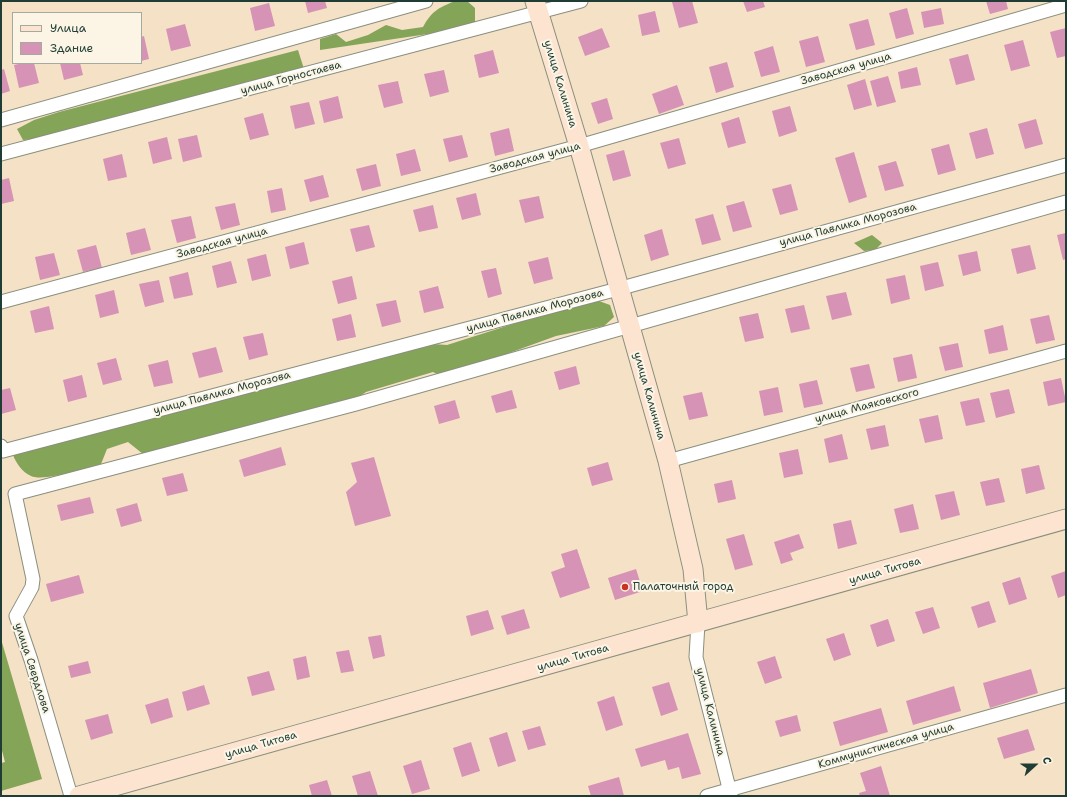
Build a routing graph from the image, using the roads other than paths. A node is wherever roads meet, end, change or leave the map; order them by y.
1 (426, 1) edge
2 (581, 1) edge
3 (1066, 5) edge
4 (537, 7) edge
5 (1, 120) edge
6 (579, 146) junction
7 (1, 154) edge
8 (1066, 165) edge
9 (1066, 202) edge
10 (618, 289) junction
11 (1, 302) edge
12 (629, 327) junction
13 (1066, 351) edge
14 (2, 448) edge
15 (668, 461) junction
16 (1066, 519) edge
17 (698, 623) junction
18 (1066, 695) edge
19 (730, 793) edge
20 (88, 795) edge
21 (71, 796) edge
22 (707, 796) edge

1 - 5 street
2 - 4 street, улица Горностаева
3 - 6 street, Заводская улица
4 - 6 main road, улица Калинина
4 - 7 street, улица Горностаева
6 - 10 main road, улица Калинина
6 - 11 street, Заводская улица
8 - 10 street, улица Павлика Морозова
9 - 12 street
10 - 12 main road, улица Калинина
10 - 14 street, улица Павлика Морозова
12 - 15 main road, улица Калинина
12 - 21 street, улица Свердлова
13 - 15 street, улица Маяковского
15 - 17 main road, улица Калинина
16 - 17 main road, улица Титова
17 - 19 street, улица Калинина
17 - 20 main road, улица Титова
18 - 19 street, Коммунистическая улица
19 - 22 street, Коммунистическая улица

